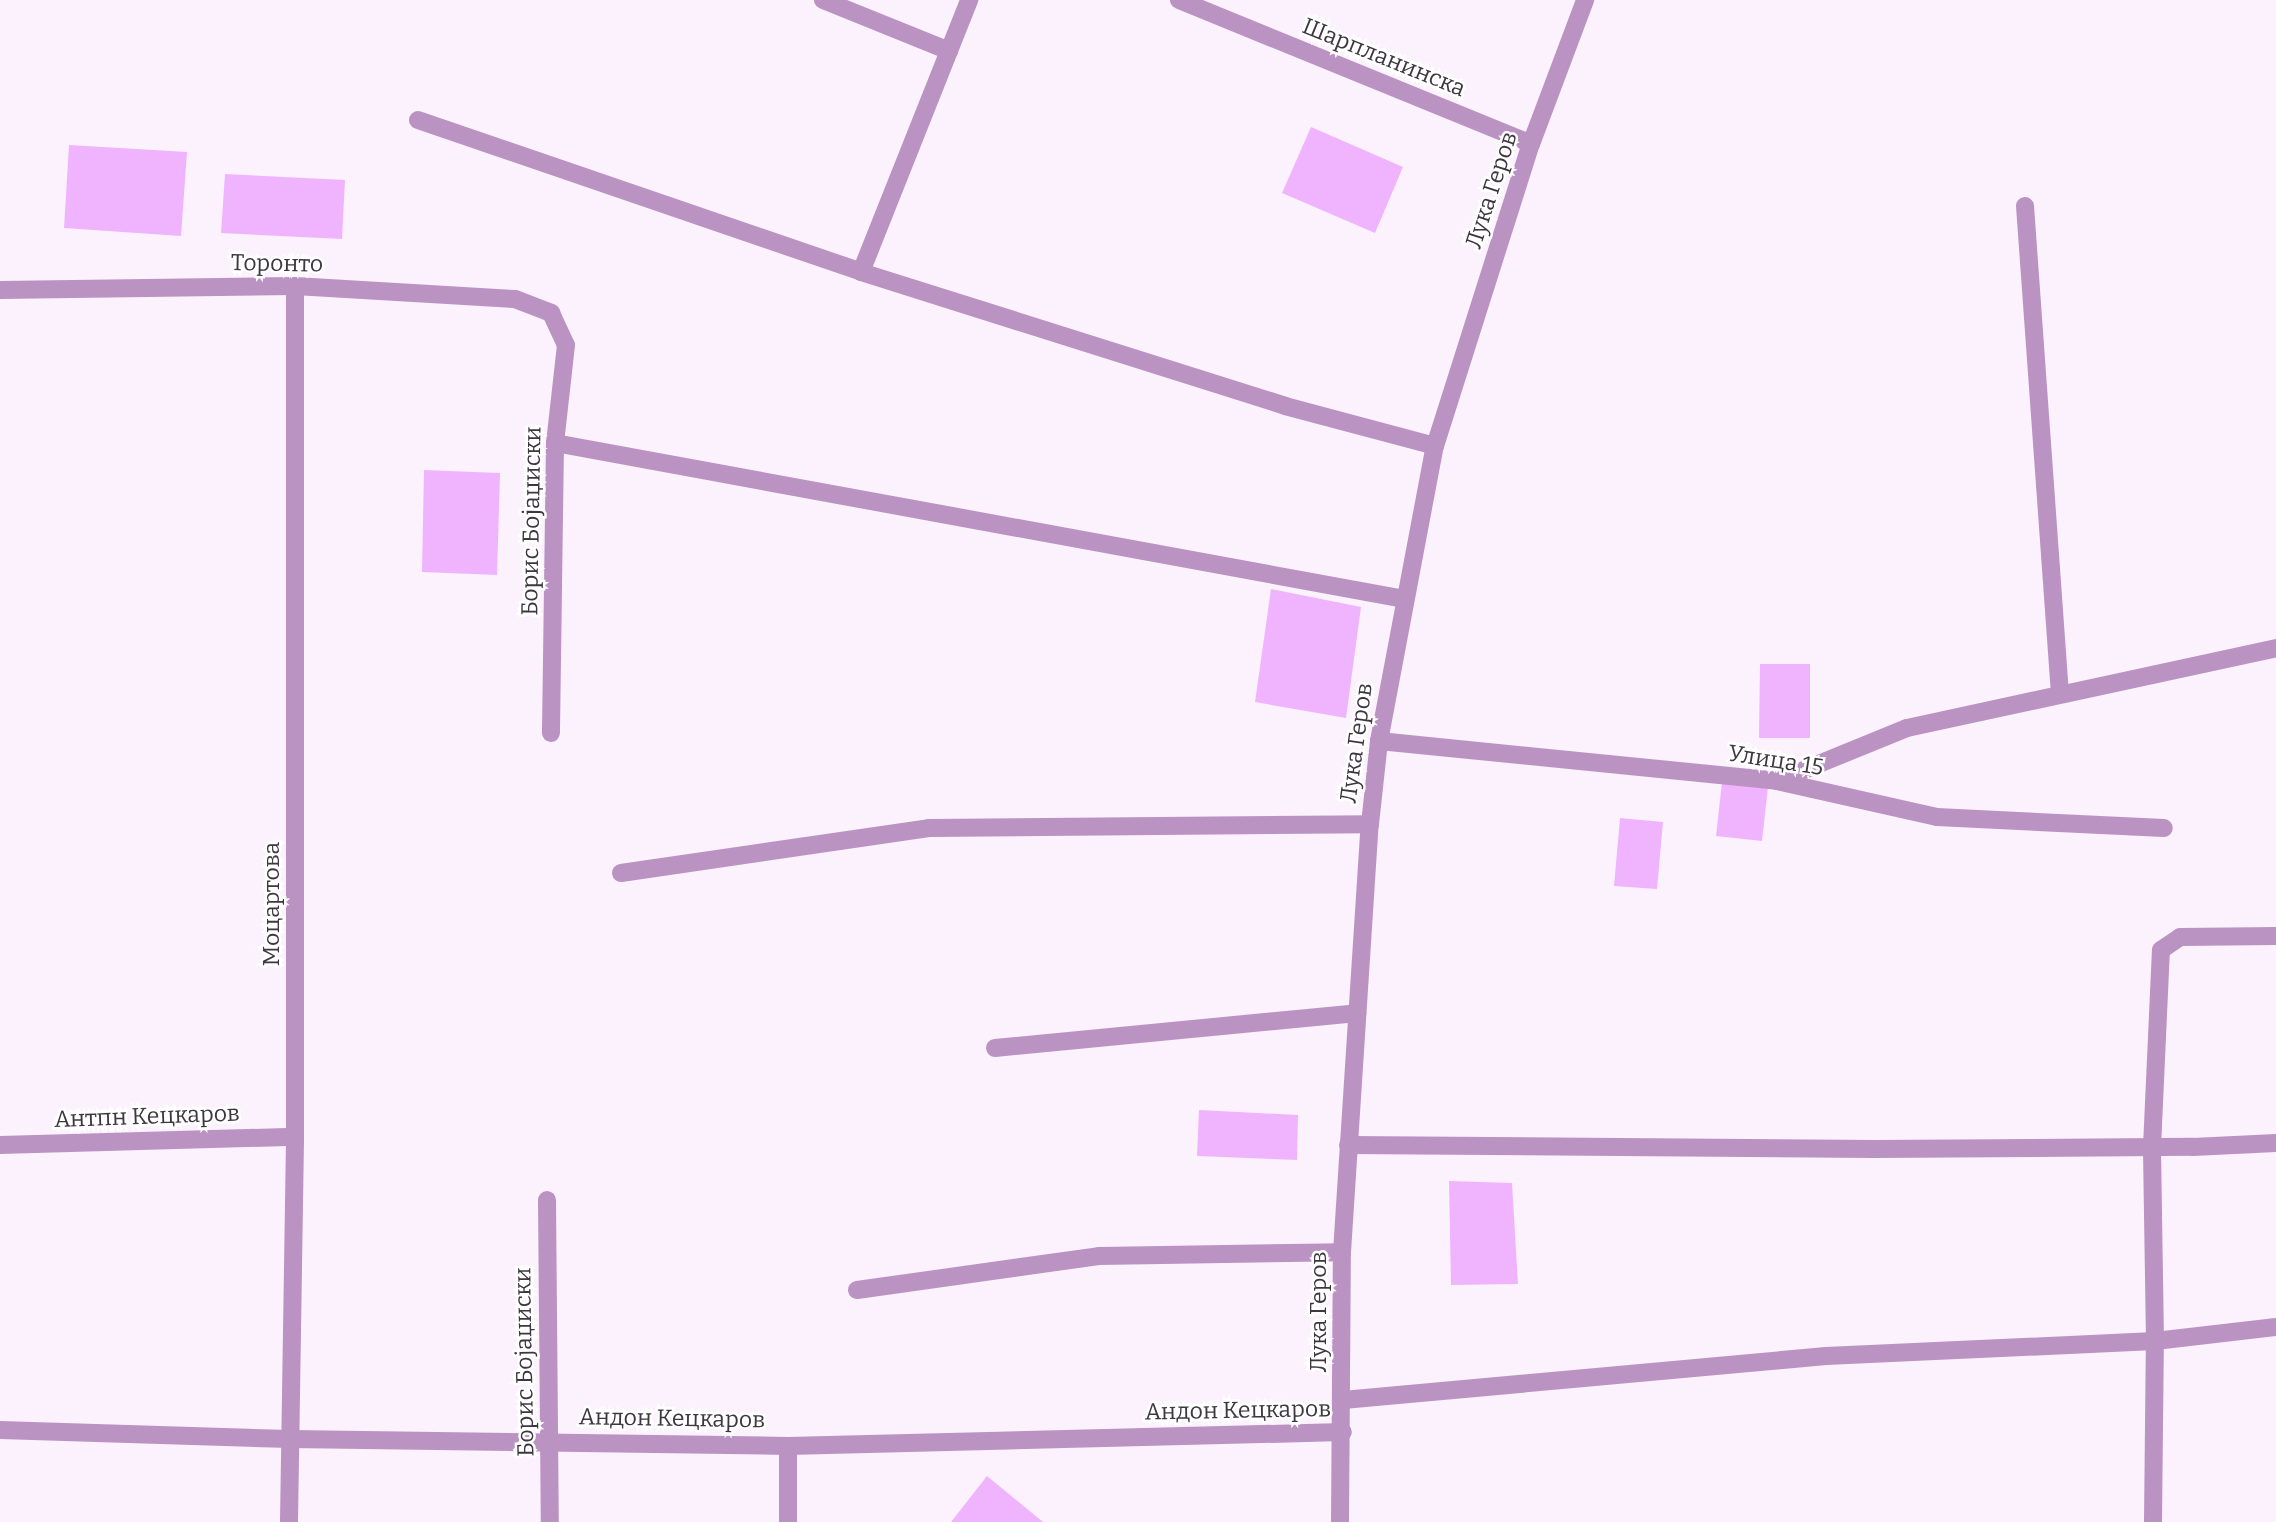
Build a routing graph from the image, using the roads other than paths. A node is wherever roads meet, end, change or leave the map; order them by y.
1 (824, 0) edge
2 (969, 0) edge
3 (1179, 0) edge
4 (1585, 0) edge
5 (949, 51) junction
6 (418, 120) dead end
7 (1531, 144) junction
8 (2025, 206) dead end
9 (861, 272) junction
10 (295, 286) junction
11 (0, 290) edge
12 (551, 313) joint
13 (555, 443) junction
14 (1434, 446) junction
15 (1404, 599) junction
16 (2276, 648) edge
17 (2060, 694) junction
18 (551, 733) dead end
19 (1379, 741) junction
20 (1777, 781) junction
21 (1370, 824) junction
22 (2164, 828) dead end
23 (621, 873) dead end
24 (2276, 936) edge
25 (1357, 1013) junction
26 (995, 1048) dead end
27 (295, 1137) junction
28 (2276, 1143) edge
29 (0, 1145) edge
30 (1348, 1145) junction
31 (2152, 1147) junction
32 (547, 1200) dead end
33 (1342, 1252) junction
34 (857, 1290) dead end
35 (2276, 1327) edge
36 (2155, 1341) junction
37 (1343, 1400) junction
38 (0, 1430) edge
39 (1343, 1432) junction
40 (290, 1439) junction
41 (550, 1440) junction
42 (788, 1446) junction
43 (289, 1522) edge
44 (550, 1522) edge
45 (788, 1522) edge
46 (1340, 1522) edge
47 (2153, 1522) edge

1 - 5 street
2 - 5 street
3 - 7 street, Шарпланинска
4 - 7 street, Лука Геров
5 - 9 street
6 - 9 street
7 - 14 street, Лука Геров
8 - 17 street
9 - 14 street
10 - 11 street, Торонто
10 - 12 street, Торонто
10 - 27 street, Моцартова
12 - 13 street, Борис Бојаџиски
13 - 15 street
13 - 18 street, Борис Бојаџиски
14 - 15 street, Лука Геров
15 - 19 street, Лука Геров
16 - 17 street
17 - 20 street
19 - 20 street, Улица 15
19 - 21 street, Лука Геров
20 - 22 street, Улица 15
21 - 23 street
21 - 25 street, Лука Геров
24 - 31 street
25 - 26 street
25 - 30 street, Лука Геров
27 - 29 street, Антпн Кецкаров
27 - 40 street, Моцартова
28 - 31 street
30 - 31 street
30 - 33 street, Лука Геров
31 - 36 street
32 - 41 street, Борис Бојаџиски
33 - 34 street
33 - 37 street, Лука Геров
35 - 36 street
36 - 37 street
36 - 47 street
37 - 39 street, Лука Геров
38 - 40 street, Андон Кецкаров
39 - 42 street, Андон Кецкаров
39 - 46 street, Лука Геров
40 - 41 street, Андон Кецкаров
40 - 43 street, Моцартова
41 - 42 street, Андон Кецкаров
41 - 44 street, Борис Бојаџиски
42 - 45 street

